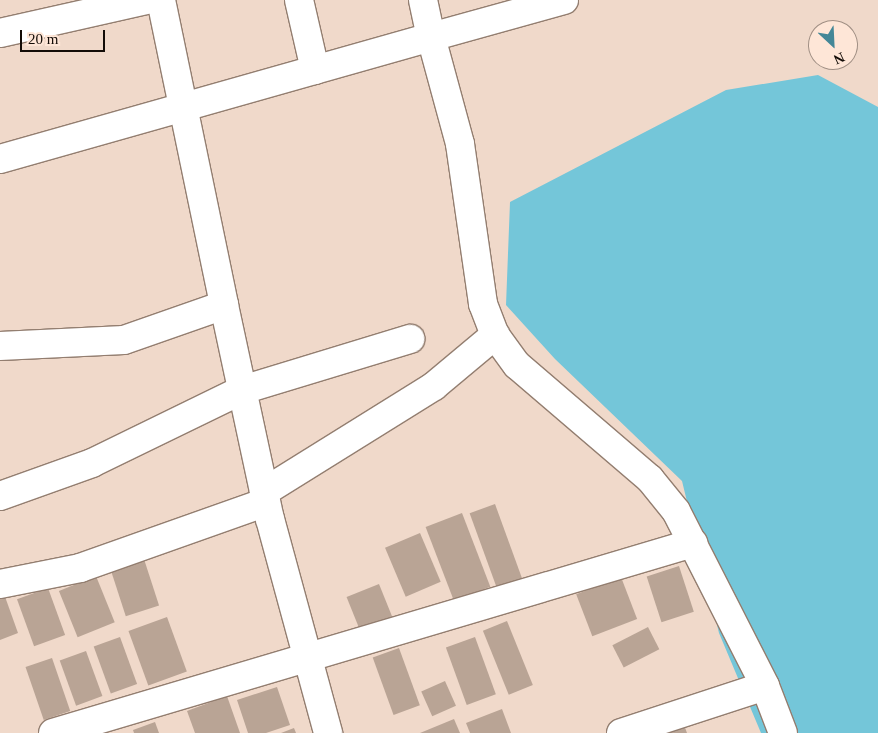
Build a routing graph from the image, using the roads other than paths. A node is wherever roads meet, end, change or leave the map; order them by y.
1 (147, 0) edge
2 (161, 0) edge
3 (299, 0) edge
4 (423, 0) edge
5 (564, 0) edge
6 (0, 34) edge
7 (431, 37) junction
8 (315, 70) junction
9 (184, 107) junction
10 (0, 158) edge
11 (224, 305) junction
12 (495, 336) junction
13 (410, 338) dead end
14 (0, 346) edge
15 (242, 390) junction
16 (0, 496) edge
17 (265, 497) junction
18 (692, 543) junction
19 (0, 584) edge
20 (308, 658) junction
21 (765, 686) junction
22 (53, 733) edge
23 (328, 733) edge
24 (621, 733) edge
25 (782, 733) edge

1 - 6 street
2 - 9 street
3 - 8 street
4 - 7 street
5 - 7 street
7 - 8 street
7 - 12 street
8 - 9 street
9 - 10 street
9 - 11 street
11 - 14 street
11 - 15 street
12 - 17 street
12 - 18 street
13 - 15 street
15 - 16 street
15 - 17 street
17 - 19 street
17 - 20 street
18 - 20 street
18 - 21 street
20 - 22 street
20 - 23 street
21 - 24 street
21 - 25 street

